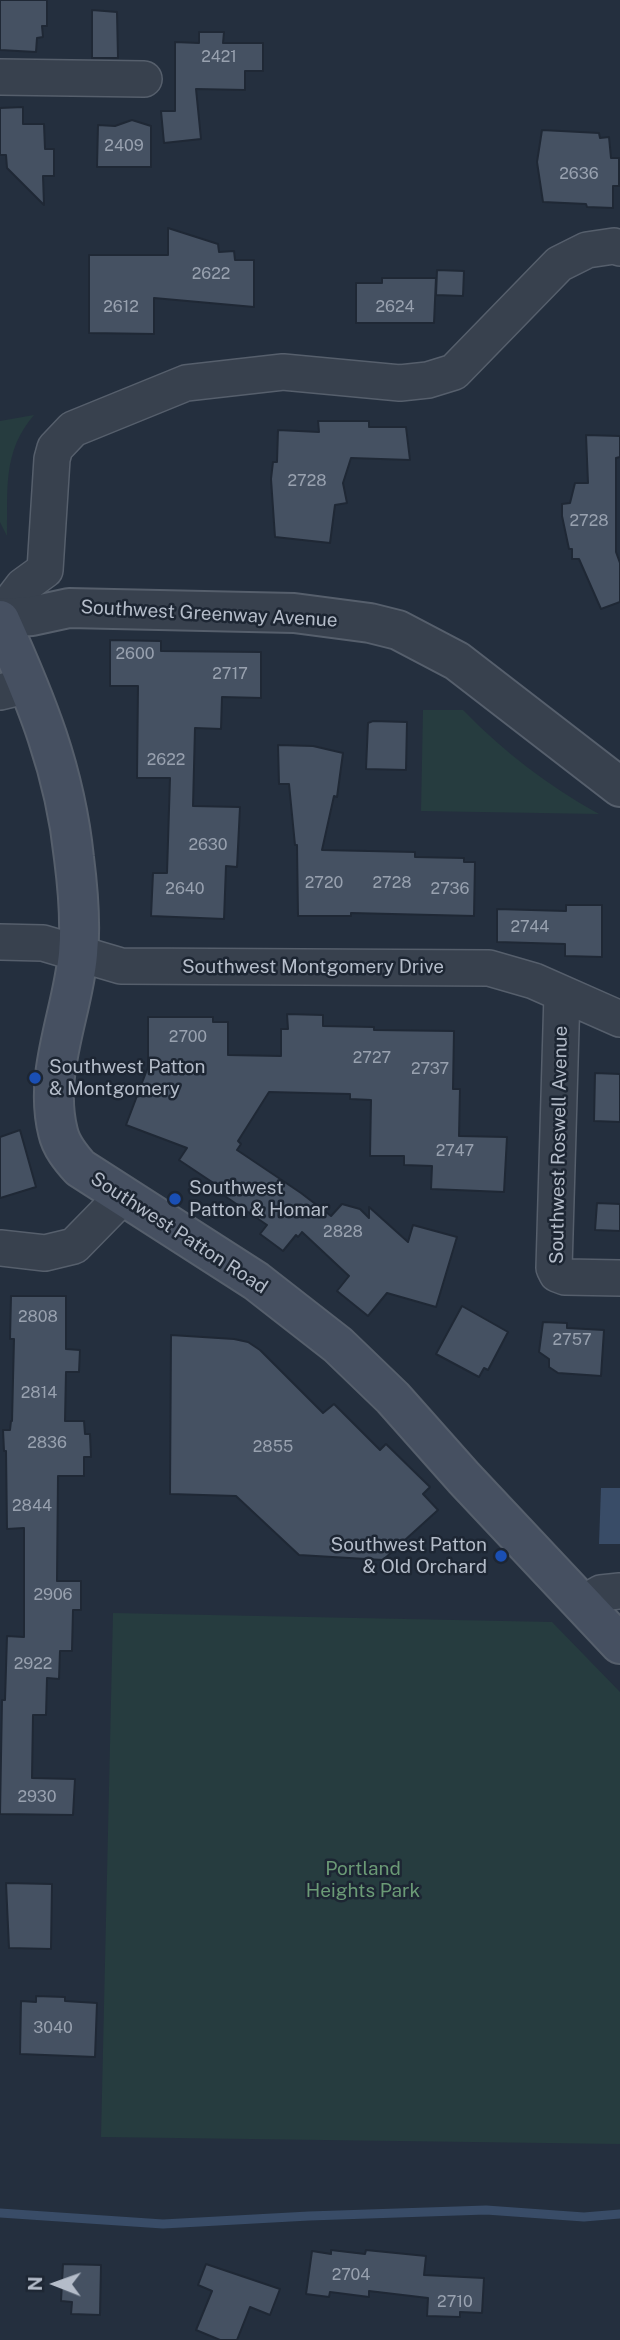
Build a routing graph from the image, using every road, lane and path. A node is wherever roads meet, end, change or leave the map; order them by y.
1 (0, 77) edge
2 (144, 79) dead end
3 (620, 248) edge
4 (0, 618) edge
5 (15, 688) edge
6 (620, 787) edge
7 (0, 942) edge
8 (78, 953) junction
9 (562, 994) junction
10 (620, 1019) edge
11 (122, 1198) junction
12 (0, 1248) edge
13 (620, 1278) edge
14 (620, 1591) edge
15 (582, 1604) junction
16 (620, 1644) edge

1 - 2 street
3 - 4 street
4 - 5 main road, Southwest Patton Road
4 - 6 street, Southwest Greenway Avenue
5 - 8 main road, Southwest Patton Road
7 - 8 street, Southwest Montgomery Drive
8 - 9 street, Southwest Montgomery Drive
8 - 11 main road, Southwest Patton Road
9 - 10 street, Southwest Montgomery Drive
9 - 13 street, Southwest Roswell Avenue
11 - 12 street
11 - 15 main road, Southwest Patton Road
14 - 15 street
15 - 16 main road, Southwest Patton Road

